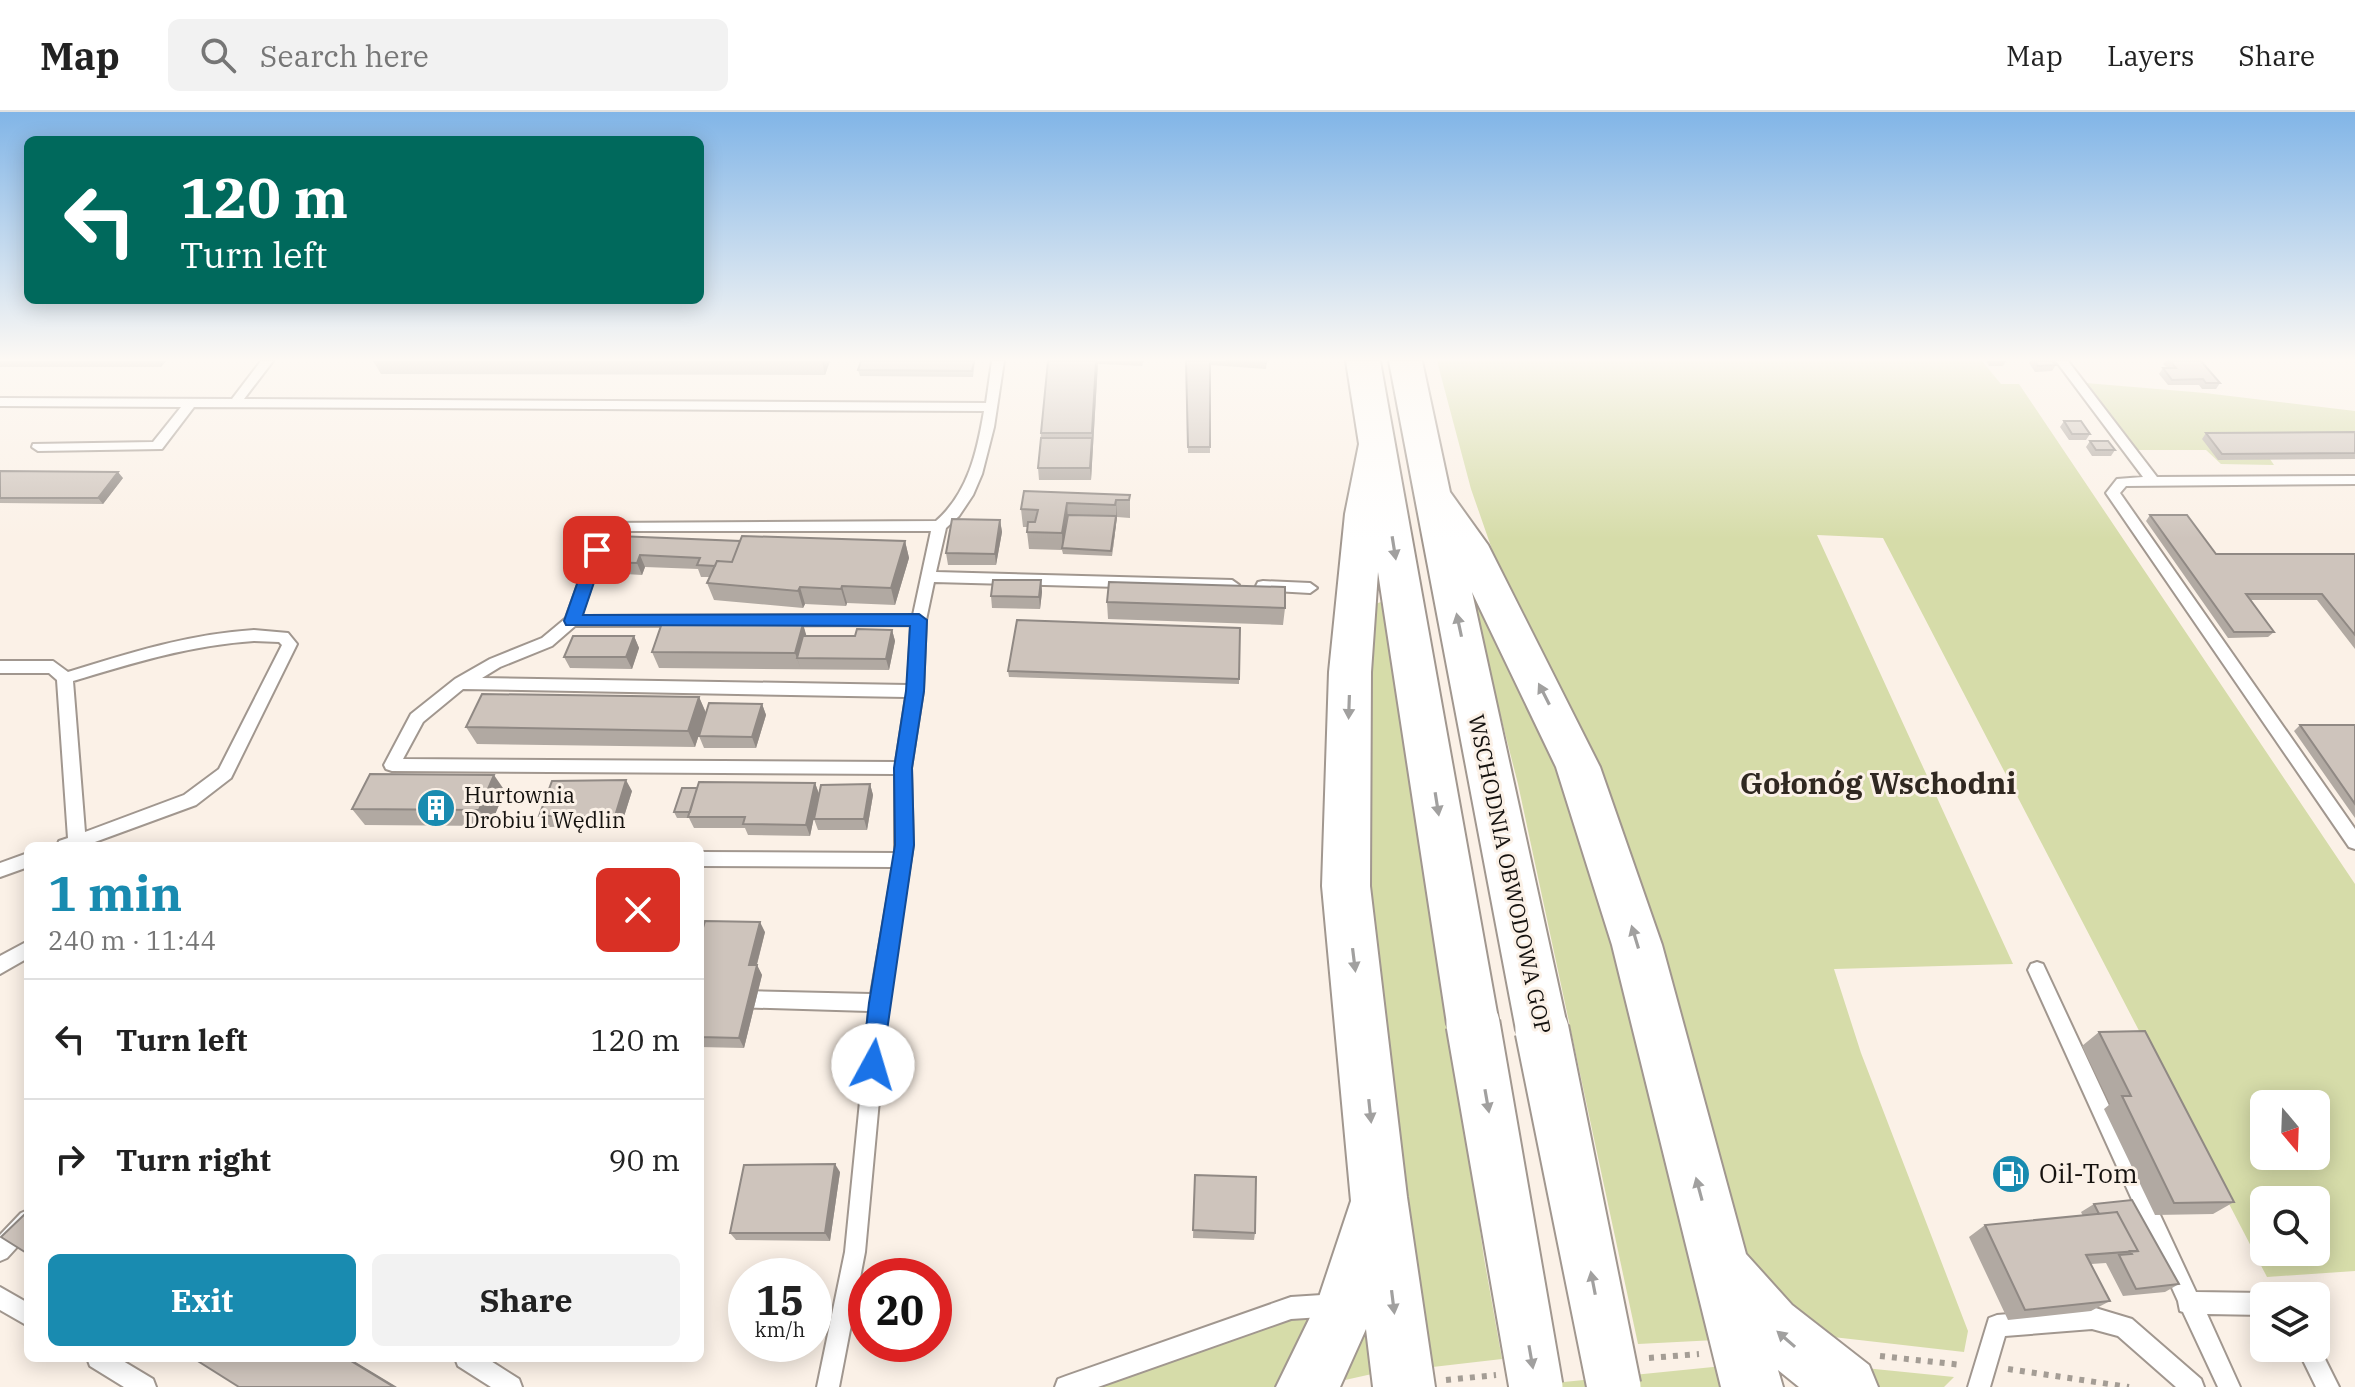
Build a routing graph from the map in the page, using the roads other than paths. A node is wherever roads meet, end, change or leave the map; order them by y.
1 (177, 420) edge
2 (989, 420) edge
3 (1373, 420) edge
4 (1417, 420) edge
5 (2107, 420) edge
6 (1377, 443) junction
7 (38, 447) dead end
8 (2355, 480) edge
9 (2153, 482) junction
10 (1431, 492) junction
11 (939, 526) junction
12 (928, 577) junction
13 (1310, 588) dead end
14 (919, 620) junction
15 (572, 621) junction
16 (0, 667) edge
17 (65, 678) junction
18 (460, 683) junction
19 (915, 691) junction
20 (903, 768) junction
21 (71, 842) edge
22 (76, 842) edge
23 (2355, 842) edge
24 (704, 859) edge
25 (902, 860) junction
26 (24, 861) edge
27 (0, 870) edge
28 (24, 951) edge
29 (0, 966) edge
30 (2037, 970) dead end
31 (704, 998) edge
32 (879, 1003) junction
33 (1379, 1197) junction
34 (24, 1224) edge
35 (0, 1251) edge
36 (1719, 1264) junction
37 (0, 1298) edge
38 (2188, 1303) junction
39 (2250, 1304) edge
40 (1347, 1305) junction
41 (24, 1313) edge
42 (104, 1362) edge
43 (472, 1362) edge
44 (2315, 1362) edge
45 (145, 1387) edge
46 (511, 1387) edge
47 (828, 1387) edge
48 (1066, 1387) edge
49 (1307, 1387) edge
50 (1404, 1387) edge
51 (1536, 1387) edge
52 (1614, 1387) edge
53 (1752, 1387) edge
54 (1847, 1387) edge
55 (1979, 1387) edge
56 (2193, 1387) edge
57 (2229, 1387) edge
58 (2328, 1387) edge

1 - 7 lane
2 - 11 lane
3 - 6 highway
4 - 10 highway, WSCHODNIA OBWODOWA GOP
5 - 9 lane
6 -> 33 highway
6 -> 51 highway, bridge
8 - 9 lane
9 - 23 lane
36 -> 10 highway
52 -> 10 highway, WSCHODNIA OBWODOWA GOP, bridge
11 - 12 lane
11 - 15 lane
12 - 13 lane
12 - 14 lane
14 - 15 lane
14 - 19 lane
15 - 18 lane
16 - 17 lane
17 - 21 lane
17 - 22 lane
18 - 19 lane
18 - 20 lane
19 - 20 lane
20 - 25 lane
24 - 25 lane
25 - 32 lane
26 - 27 lane
28 - 29 lane
30 - 38 lane
31 - 32 lane
32 - 47 lane
33 - 40 highway
33 -> 50 highway
34 - 35 lane
36 - 53 highway
54 -> 36 highway
37 - 41 lane
38 - 39 lane
38 - 57 lane
40 - 48 lane
40 - 49 highway
42 - 45 lane
43 - 46 lane
44 - 58 lane
55 - 56 lane

